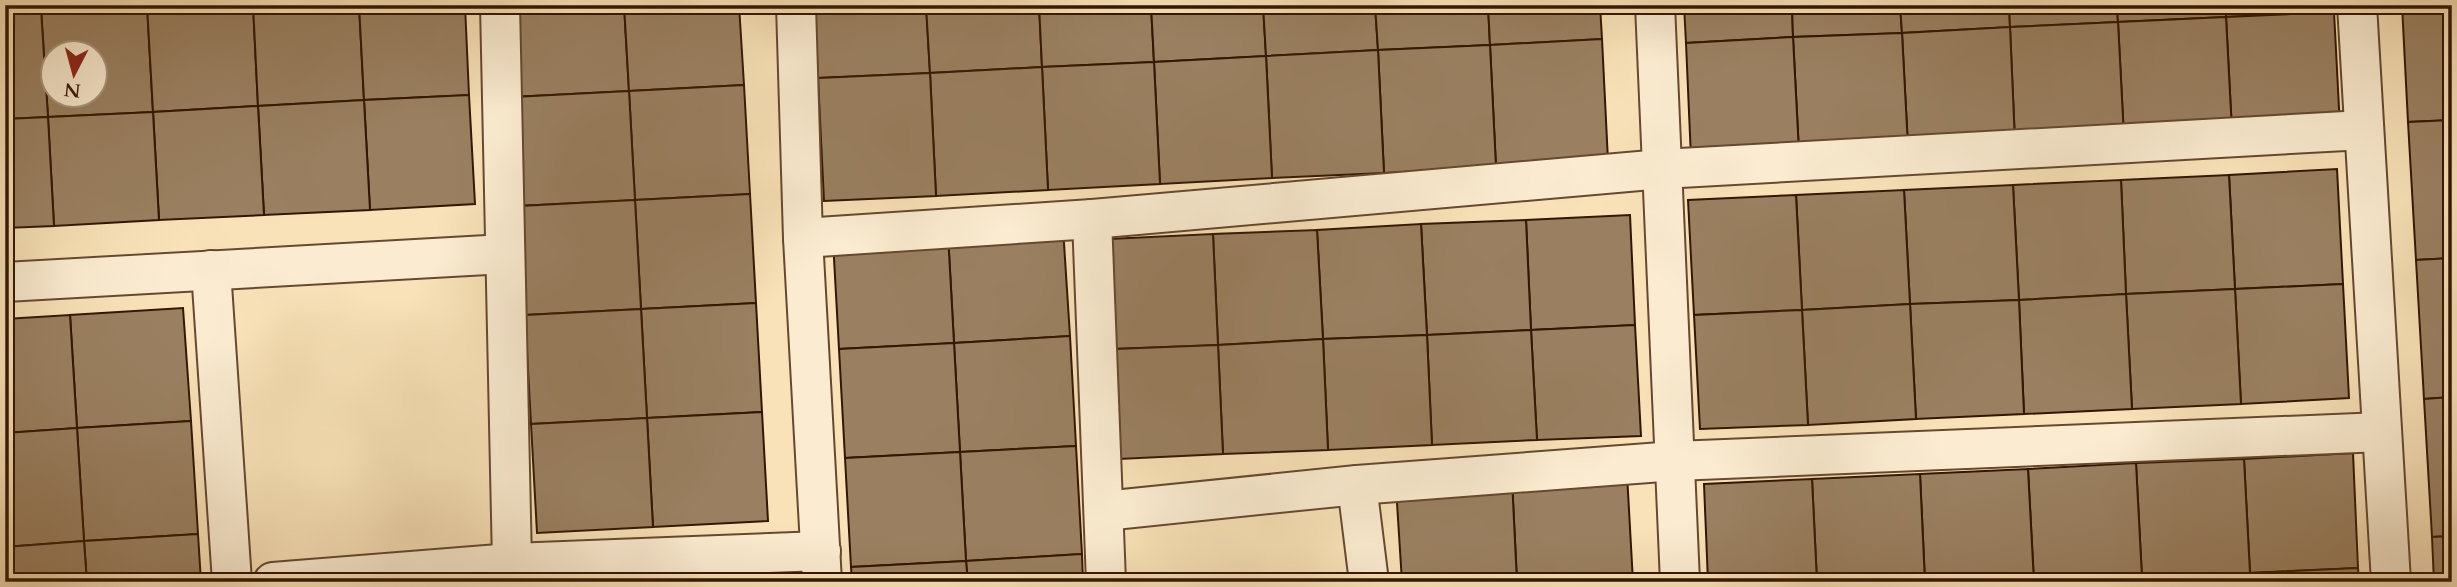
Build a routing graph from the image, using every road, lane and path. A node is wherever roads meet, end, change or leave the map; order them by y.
1 (500, 5) edge
2 (796, 5) edge
3 (1655, 5) edge
4 (2357, 5) edge
5 (2364, 130) junction
6 (1662, 169) junction
7 (1092, 219) junction
8 (803, 238) junction
9 (505, 254) junction
10 (211, 270) junction
11 (5, 282) edge
12 (2382, 432) junction
13 (1675, 461) junction
14 (1357, 485) junction
15 (1104, 511) junction
16 (512, 563) junction
17 (822, 566) edge
18 (232, 582) edge
19 (273, 582) edge
20 (1106, 582) edge
21 (1369, 582) edge
22 (1680, 582) edge
23 (2391, 582) edge

1 - 9 street
2 - 8 street
3 - 6 street
4 - 5 street
5 - 6 street
5 - 12 street
6 - 7 street
6 - 13 street
7 - 8 street
7 - 15 street
8 - 17 street
9 - 10 street
9 - 16 street
10 - 11 street
10 - 18 street
12 - 13 street
12 - 23 street
13 - 14 street
13 - 22 street
14 - 15 street
14 - 21 street
15 - 20 street
16 - 17 street
16 - 19 street

